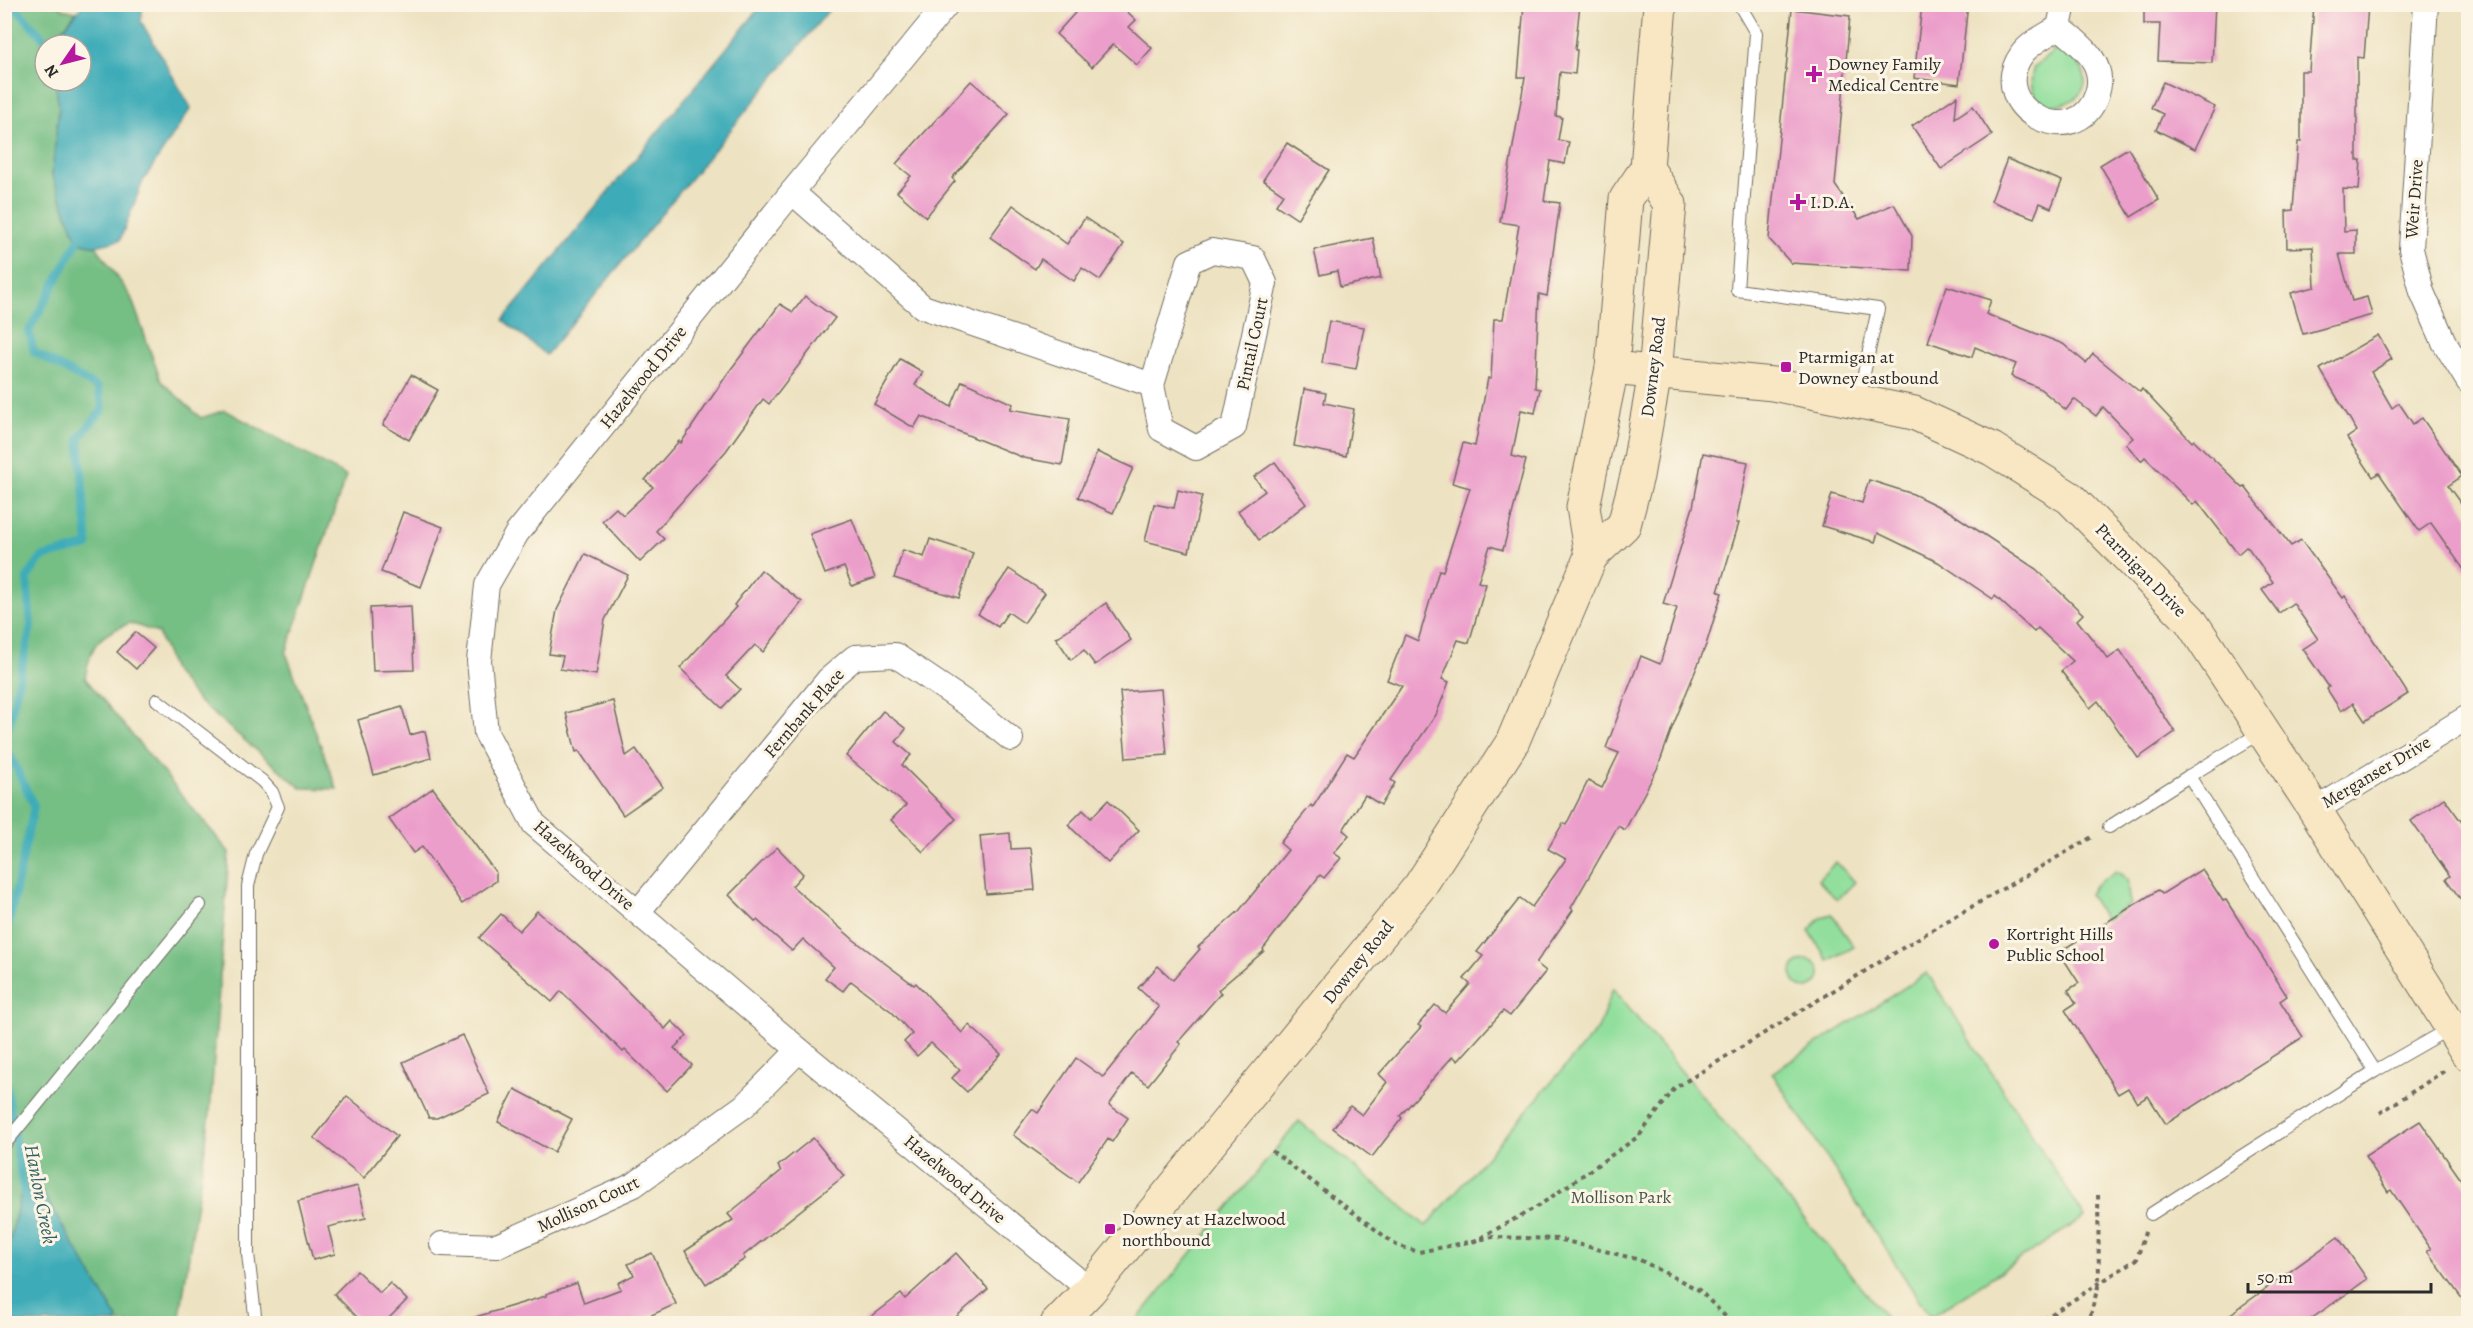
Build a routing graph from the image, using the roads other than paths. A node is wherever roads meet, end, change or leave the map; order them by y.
1 (947, 4) edge
2 (1660, 4) edge
3 (1739, 4) edge
4 (2426, 4) edge
5 (1647, 168) junction
6 (792, 192) junction
7 (1612, 368) junction
8 (1654, 373) junction
9 (2469, 381) edge
10 (1152, 385) junction
11 (1858, 402) junction
12 (1591, 556) junction
13 (158, 700) dead end
14 (2469, 717) edge
15 (2263, 731) junction
16 (1011, 740) dead end
17 (2189, 776) junction
18 (2315, 810) junction
19 (2109, 827) road end
20 (200, 905) dead end
21 (638, 912) junction
22 (2451, 1027) junction
23 (799, 1050) junction
24 (2459, 1061) edge
25 (2375, 1071) junction
26 (6, 1142) edge
27 (2151, 1214) road end
28 (442, 1244) dead end
29 (1090, 1290) junction
30 (256, 1323) edge
31 (1057, 1323) edge

1 - 6 street, Hazelwood Drive
2 - 5 main road
3 - 11 lane
4 - 9 street, Weir Drive
5 - 7 main road
5 - 8 main road, Downey Road
6 - 10 street
6 - 21 street, Hazelwood Drive
7 - 8 main road, Ptarmigan Drive
7 - 12 main road
8 - 11 main road, Ptarmigan Drive
8 - 12 main road, Downey Road
10 - 10 street, Pintail Court
11 - 15 main road, Ptarmigan Drive
12 - 29 main road, Downey Road
13 - 30 lane
14 - 18 street, Merganser Drive
15 - 17 lane
15 - 18 main road, Ptarmigan Drive
16 - 21 street, Fernbank Place
17 - 19 lane
17 - 25 lane
18 - 22 main road, Ptarmigan Drive
20 - 26 lane
21 - 23 street, Hazelwood Drive
22 - 24 main road, Ptarmigan Drive
22 - 25 lane
23 - 28 street, Mollison Court
23 - 29 street, Hazelwood Drive
25 - 27 lane
29 - 31 main road, Downey Road

